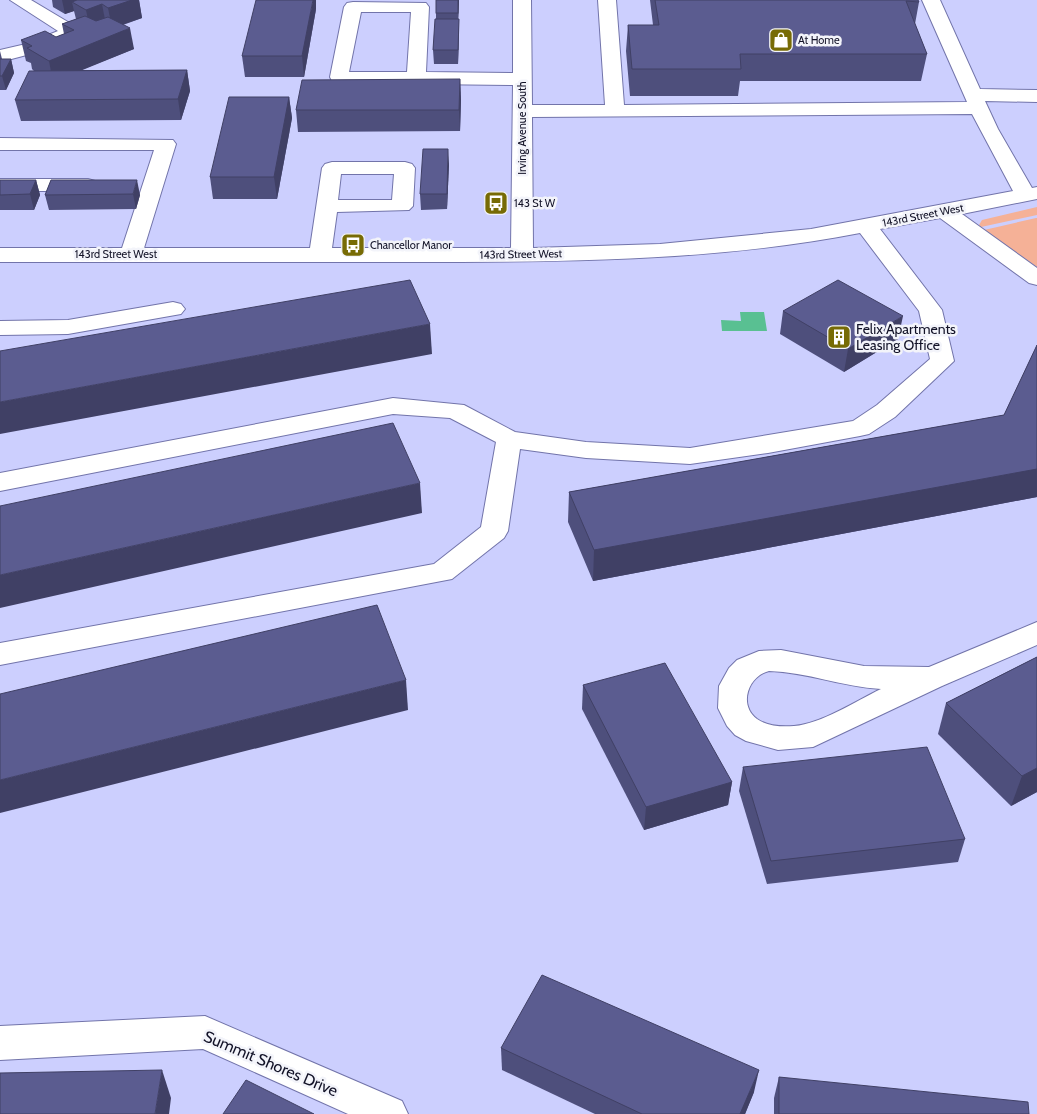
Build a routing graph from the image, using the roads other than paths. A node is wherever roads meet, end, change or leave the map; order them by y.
1 (19, 0) edge
2 (522, 0) edge
3 (607, 0) edge
4 (931, 0) edge
5 (0, 56) edge
6 (416, 78) junction
7 (522, 79) junction
8 (1037, 96) edge
9 (976, 102) junction
10 (522, 111) junction
11 (615, 111) junction
12 (0, 144) edge
13 (0, 185) edge
14 (104, 185) edge
15 (1031, 194) edge
16 (327, 206) dead end
17 (944, 211) junction
18 (865, 225) junction
19 (131, 254) junction
20 (0, 255) edge
21 (320, 255) junction
22 (522, 255) junction
23 (1037, 278) edge
24 (173, 310) dead end
25 (0, 328) edge
26 (509, 439) junction
27 (0, 482) edge
28 (1037, 633) edge
29 (0, 654) edge
30 (932, 678) junction
31 (0, 1044) edge
32 (389, 1114) edge

1 - 5 street
2 - 7 street, Irving Avenue South
3 - 11 street
4 - 9 street
6 - 6 street
6 - 7 street
7 - 10 street, Irving Avenue South
8 - 9 street
9 - 11 street
9 - 15 street
10 - 11 street
10 - 22 street, Irving Avenue South
12 - 19 street
13 - 14 street
15 - 17 street, 143rd Street West
16 - 21 street
17 - 18 street, 143rd Street West
17 - 23 street
18 - 22 street, 143rd Street West
18 - 26 street
19 - 20 street, 143rd Street West
19 - 21 street, 143rd Street West
21 - 22 street, 143rd Street West
24 - 25 street
26 - 27 street
26 - 29 street
28 - 30 street
30 - 30 street
31 - 32 street, Summit Shores Drive

